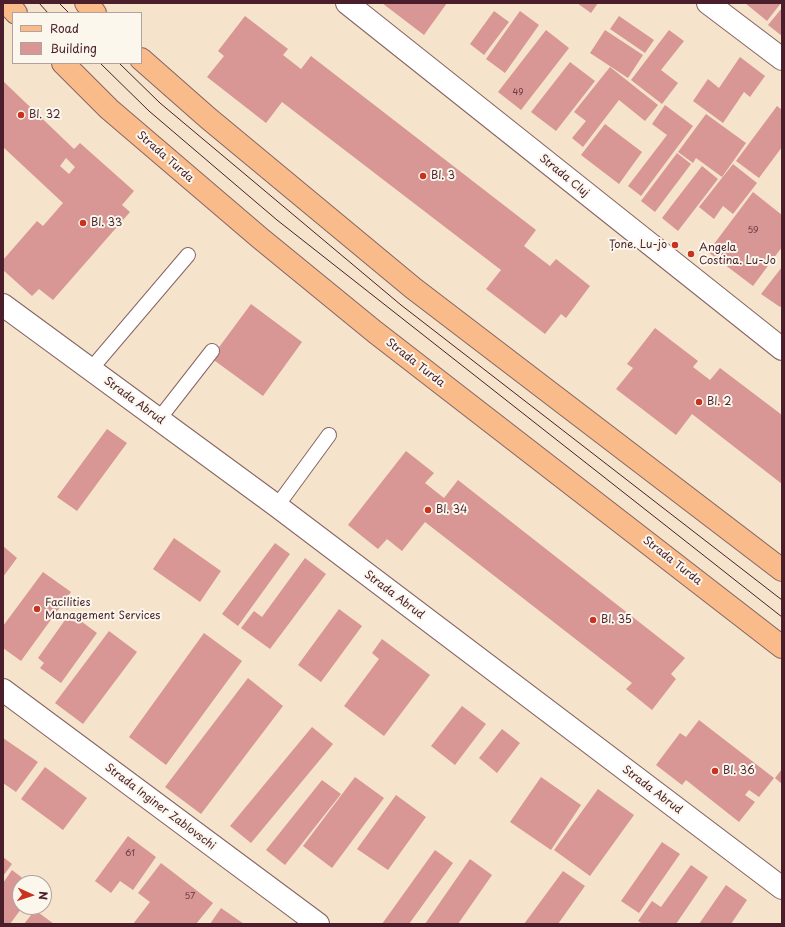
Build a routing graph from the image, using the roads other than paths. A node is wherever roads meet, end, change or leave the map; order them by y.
1 (7, 3) edge
2 (86, 3) edge
3 (347, 3) edge
4 (708, 3) edge
5 (15, 12) edge
6 (94, 12) edge
7 (782, 59) edge
8 (142, 60) edge
9 (64, 64) edge
10 (188, 255) dead end
11 (3, 304) edge
12 (782, 349) edge
13 (212, 351) dead end
14 (91, 369) junction
15 (158, 419) junction
16 (329, 435) dead end
17 (277, 506) junction
18 (782, 570) edge
19 (782, 647) edge
20 (3, 690) edge
21 (782, 888) edge
22 (318, 924) edge

1 - 5 main road
2 - 6 main road
3 - 12 street, Strada Cluj
4 - 7 street
8 - 18 main road
9 - 19 main road, Strada Turda
10 - 14 lane
11 - 14 street, Strada Abrud
13 - 15 lane
14 - 15 street, Strada Abrud
15 - 17 street, Strada Abrud
16 - 17 lane
17 - 21 street, Strada Abrud
20 - 22 street, Strada Inginer Zablovschi

